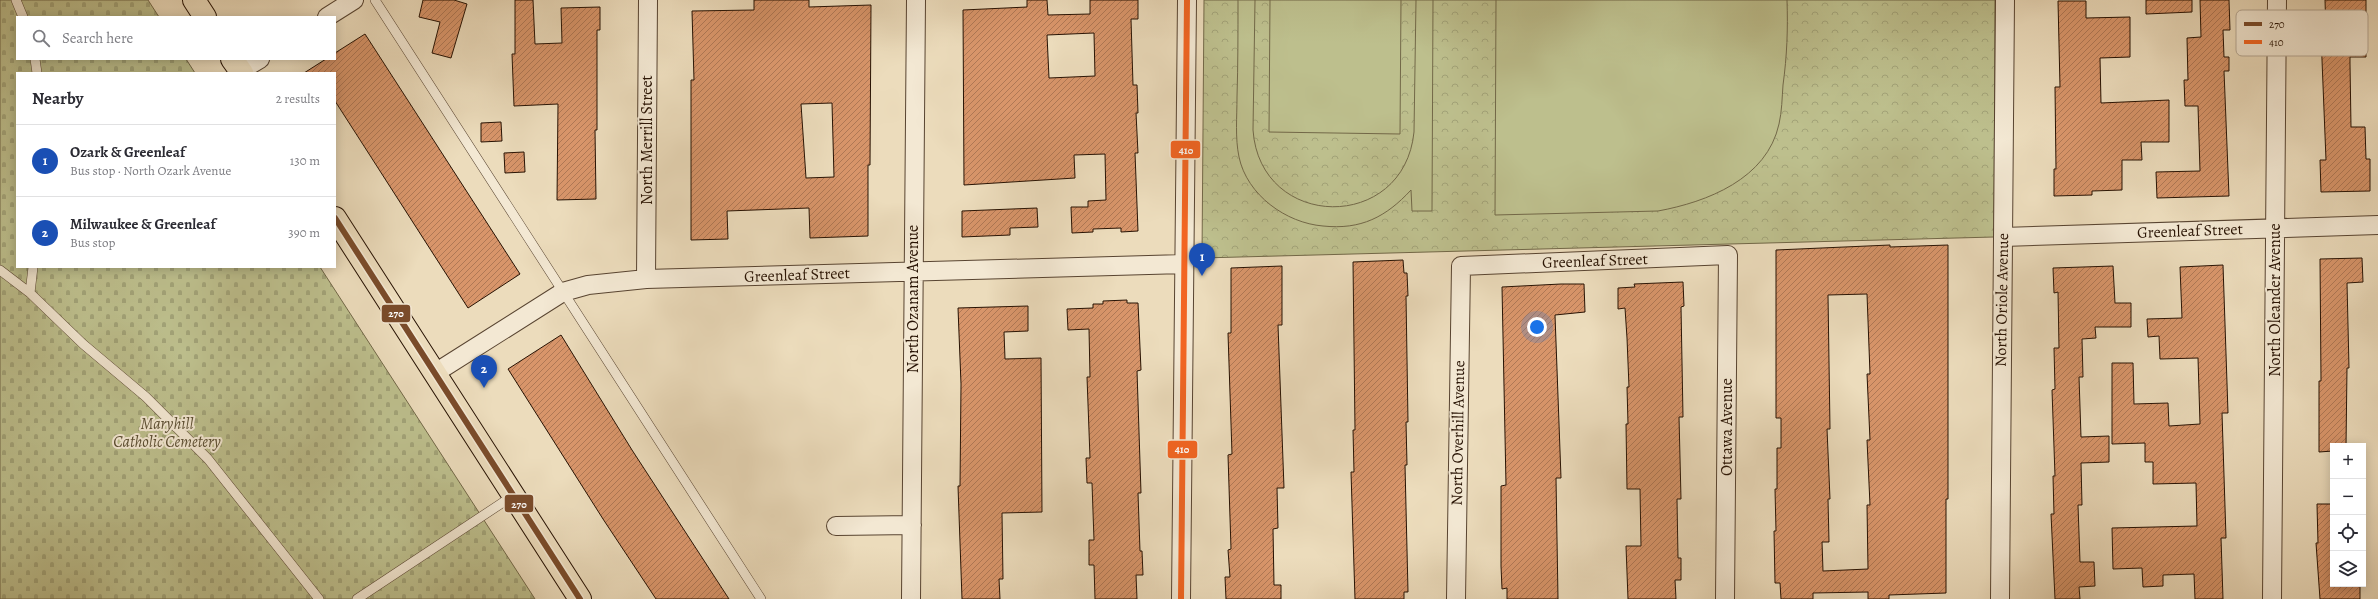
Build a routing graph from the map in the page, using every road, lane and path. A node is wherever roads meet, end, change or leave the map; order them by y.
1 (16, 0) edge
2 (194, 0) edge
3 (354, 0) edge
4 (375, 0) edge
5 (648, 0) edge
6 (916, 0) edge
7 (1187, 0) edge
8 (2005, 0) edge
9 (2277, 0) edge
10 (2277, 10) edge
11 (23, 16) edge
12 (204, 16) edge
13 (328, 16) edge
14 (2277, 56) edge
15 (35, 60) edge
16 (258, 60) edge
17 (238, 68) edge
18 (38, 72) edge
19 (336, 220) edge
20 (2378, 225) edge
21 (2275, 228) junction
22 (2003, 238) junction
23 (1728, 255) joint
24 (1184, 264) junction
25 (1461, 266) joint
26 (33, 268) edge
27 (0, 270) edge
28 (914, 271) junction
29 (646, 279) junction
30 (563, 292) junction
31 (30, 293) junction
32 (435, 372) junction
33 (514, 495) junction
34 (912, 525) junction
35 (836, 526) dead end
36 (319, 599) edge
37 (357, 599) edge
38 (580, 599) edge
39 (762, 599) edge
40 (911, 599) edge
41 (1181, 599) edge
42 (1456, 599) edge
43 (1726, 599) edge
44 (2000, 599) edge
45 (2272, 599) edge

1 - 11 lane
2 - 12 main road
3 - 13 street
4 - 30 lane
5 - 29 street, North Merrill Street
6 - 28 street, North Ozanam Avenue
7 - 24 street
8 - 22 street, North Oriole Avenue
9 - 10 street, North Oleander Avenue
14 - 21 street, North Oleander Avenue
15 - 18 lane
16 - 17 street
19 - 32 main road
20 - 21 street, Greenleaf Street
21 - 22 street, Greenleaf Street
21 - 45 street, North Oleander Avenue
22 - 44 street, North Oriole Avenue
23 - 25 street, Greenleaf Street
23 - 43 street, Ottawa Avenue
24 - 28 street, Greenleaf Street
24 - 41 street
25 - 42 street, North Overhill Avenue
26 - 31 lane
27 - 31 lane
28 - 29 street, Greenleaf Street
28 - 34 street, North Ozanam Avenue
29 - 30 street, Greenleaf Street
30 - 32 street, Greenleaf Street
30 - 39 lane
31 - 36 lane
32 - 33 main road
33 - 37 lane
33 - 38 main road
34 - 35 street
34 - 40 street, North Ozanam Avenue

